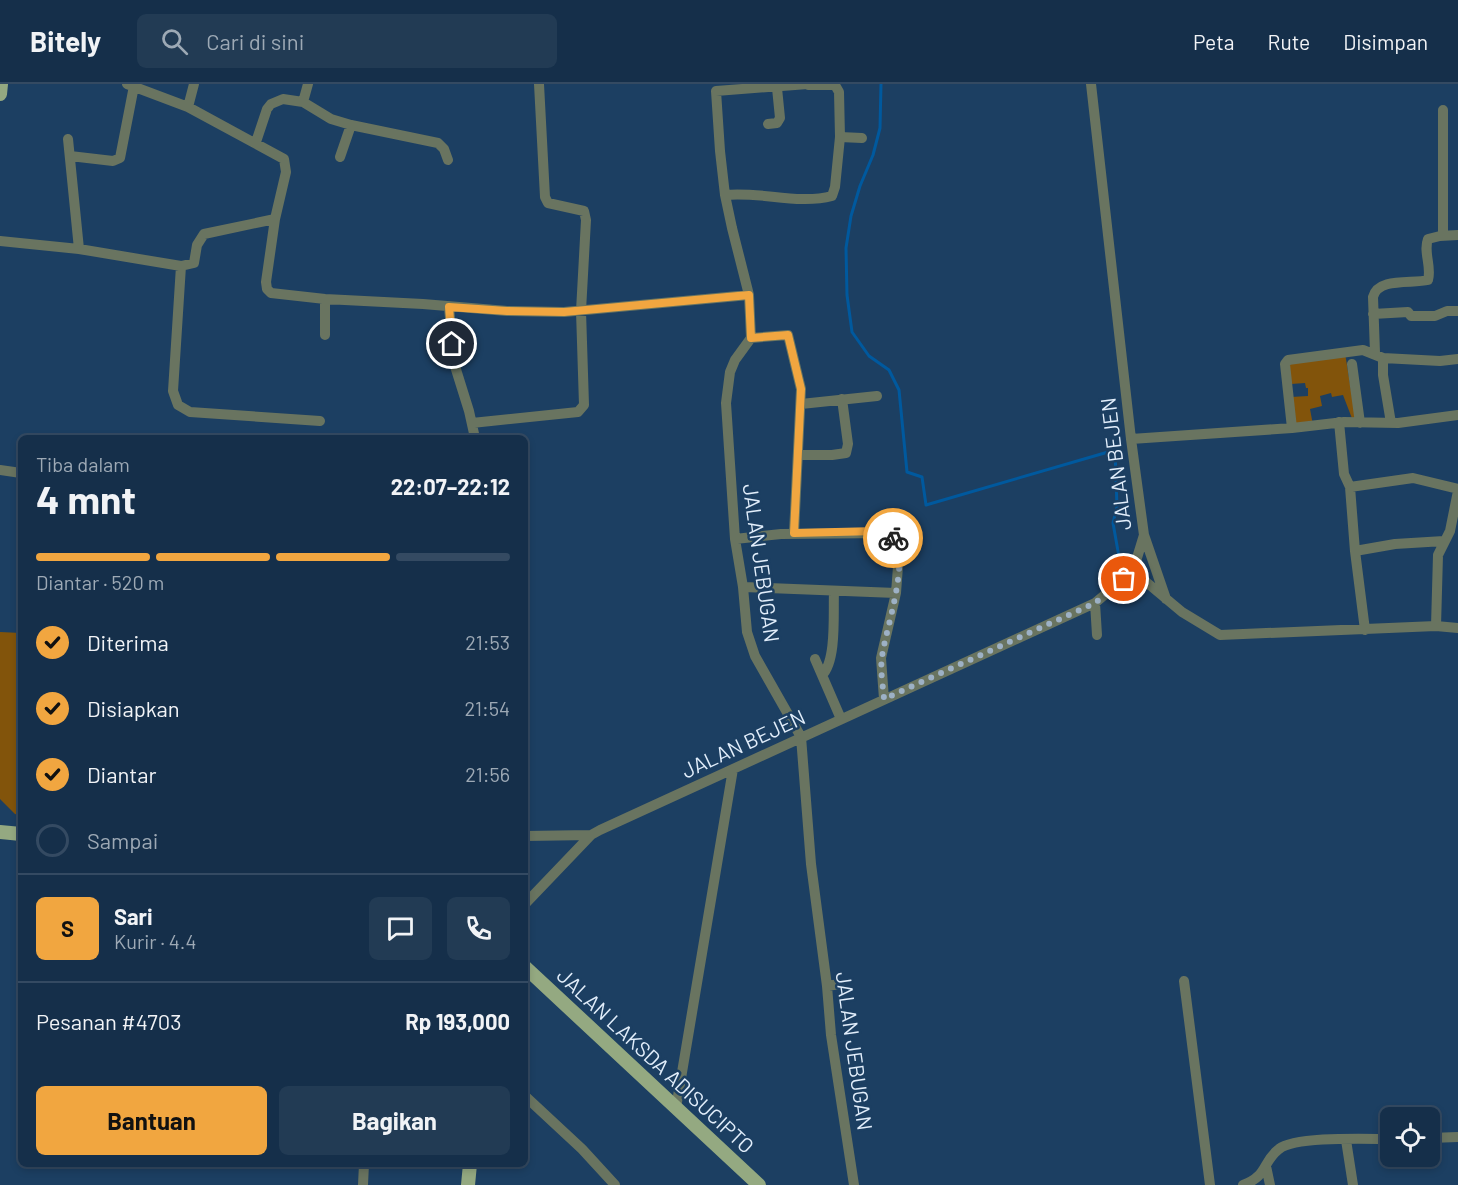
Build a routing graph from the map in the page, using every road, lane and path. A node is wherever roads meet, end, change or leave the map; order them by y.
1 (0, 84) edge
2 (194, 84) edge
3 (308, 84) edge
4 (539, 84) edge
5 (1091, 84) edge
6 (131, 85) edge
7 (808, 85) edge
8 (716, 87) edge
9 (777, 88) junction
10 (0, 93) edge
11 (303, 102) junction
12 (188, 107) junction
13 (1443, 110) dead end
14 (768, 124) dead end
15 (351, 125) junction
16 (840, 137) junction
17 (861, 138) dead end
18 (68, 139) dead end
19 (256, 142) junction
20 (70, 156) junction
21 (340, 157) dead end
22 (448, 160) dead end
23 (725, 195) junction
24 (275, 219) junction
25 (1458, 235) edge
26 (1443, 236) junction
27 (0, 241) edge
28 (79, 249) junction
29 (181, 266) junction
30 (749, 295) junction
31 (325, 299) junction
32 (449, 307) junction
33 (581, 311) junction
34 (1458, 311) edge
35 (1373, 314) junction
36 (325, 335) dead end
37 (751, 338) junction
38 (1379, 356) junction
39 (1458, 359) edge
40 (1352, 364) dead end
41 (877, 396) dead end
42 (843, 399) junction
43 (801, 404) junction
44 (1458, 415) edge
45 (320, 421) dead end
46 (1339, 422) junction
47 (472, 423) junction
48 (1360, 423) junction
49 (1391, 423) junction
50 (1292, 428) junction
51 (474, 435) edge
52 (1131, 439) junction
53 (798, 455) junction
54 (0, 470) edge
55 (18, 473) edge
56 (1350, 487) junction
57 (1458, 490) edge
58 (794, 533) junction
59 (1144, 535) junction
60 (735, 539) junction
61 (1444, 541) junction
62 (1354, 551) junction
63 (1133, 571) junction
64 (743, 587) junction
65 (834, 591) junction
66 (896, 593) junction
67 (1166, 599) junction
68 (1095, 603) junction
69 (1436, 626) junction
70 (1458, 628) edge
71 (1365, 630) junction
72 (1097, 635) dead end
73 (815, 659) dead end
74 (822, 675) junction
75 (884, 699) junction
76 (841, 719) junction
77 (801, 738) junction
78 (733, 769) junction
79 (591, 835) junction
80 (528, 836) edge
81 (528, 901) edge
82 (528, 971) edge
83 (1184, 981) dead end
84 (840, 984) dead end
85 (827, 986) junction
86 (528, 1099) edge
87 (676, 1108) junction
88 (1458, 1137) edge
89 (1440, 1138) edge
90 (1380, 1139) edge
91 (1346, 1140) junction
92 (1266, 1166) junction
93 (364, 1167) edge
94 (470, 1167) edge
95 (363, 1185) edge
96 (468, 1185) edge
97 (615, 1185) edge
98 (759, 1185) edge
99 (854, 1185) edge
100 (1210, 1185) edge
101 (1243, 1185) edge
102 (1270, 1185) edge
103 (1353, 1185) edge

1 - 10 main road
2 - 12 street
3 - 11 street
4 - 33 street
5 - 52 street, JALAN BEJEN
6 - 12 street
6 - 20 street
7 - 9 street
7 - 16 street
8 - 9 street
8 - 23 street
9 - 14 street
11 - 15 street
11 - 19 street
12 - 19 street
13 - 26 street
15 - 21 street
15 - 22 street
16 - 17 street
16 - 23 street
18 - 20 street
19 - 24 street
20 - 28 street
23 - 30 street
24 - 29 street
24 - 31 street
25 - 26 street
26 - 35 street
27 - 28 street
28 - 29 street
29 - 45 street
30 - 33 street
30 - 37 street
31 - 32 street
31 - 36 street
32 - 33 street
32 - 47 street
33 - 47 street
34 - 35 street
35 - 38 street
37 - 43 street
37 - 60 street, JALAN JEBUGAN
38 - 39 street
38 - 49 street
38 - 50 street
40 - 48 street
41 - 42 street
42 - 43 street
42 - 53 street
43 - 53 street
44 - 49 street
46 - 48 street
46 - 50 street
46 - 56 street
47 - 51 street
48 - 49 street
50 - 52 street
52 - 59 street, JALAN BEJEN
53 - 58 street
54 - 55 street
56 - 57 street
56 - 62 street
57 - 61 street
58 - 60 street
58 - 66 street
59 - 63 street, JALAN BEJEN
59 - 67 street
60 - 64 street, JALAN JEBUGAN
61 - 62 street
61 - 69 street
62 - 71 street
63 - 67 street
63 - 68 street, JALAN BEJEN
64 - 65 street
64 - 77 street, JALAN JEBUGAN
65 - 66 street
65 - 74 street
66 - 75 street
67 - 71 street
68 - 72 street
68 - 75 street, JALAN BEJEN
69 - 70 street
69 - 71 street
73 - 74 street
74 - 76 street
75 - 76 street, JALAN BEJEN
76 - 77 street, JALAN BEJEN
77 - 78 street, JALAN BEJEN
77 - 85 street, JALAN JEBUGAN
78 - 79 street, JALAN BEJEN
78 - 87 street
79 - 80 street
79 - 81 street, JALAN BEJEN
82 - 87 main road, JALAN LAKSDA ADISUCIPTO
83 - 100 street
84 - 85 street
85 - 99 street, JALAN JEBUGAN
86 - 97 street
87 - 98 main road, JALAN LAKSDA ADISUCIPTO
88 - 89 street
90 - 91 street
91 - 92 street
91 - 103 street
92 - 101 street
92 - 102 street
93 - 95 street
94 - 96 main road

